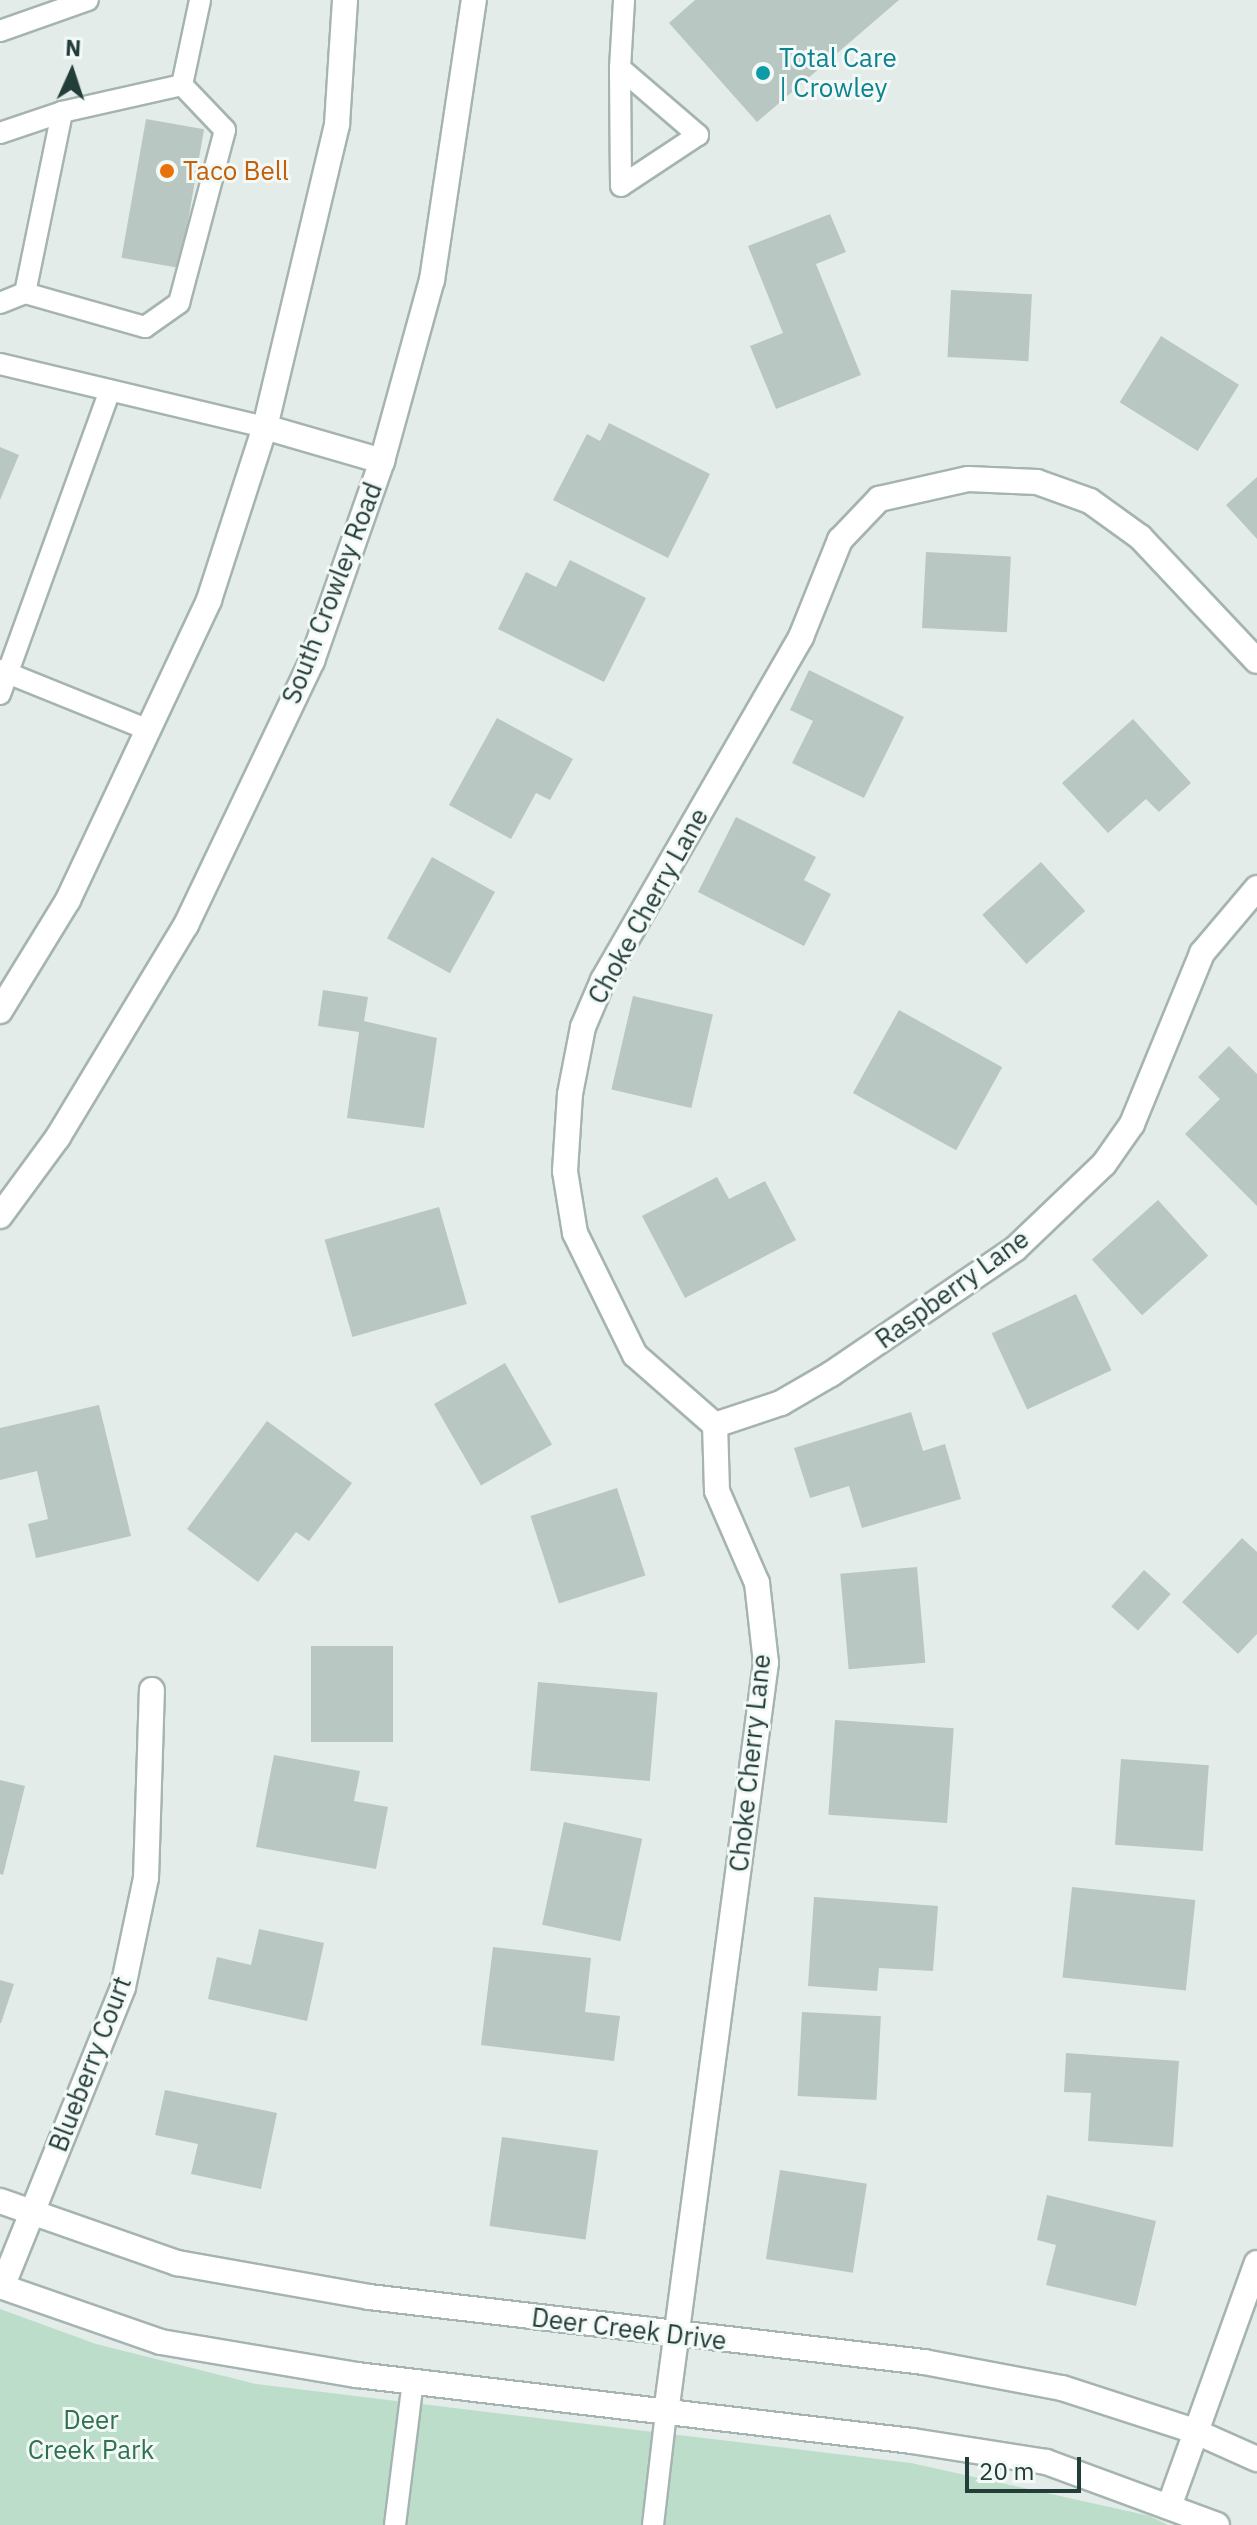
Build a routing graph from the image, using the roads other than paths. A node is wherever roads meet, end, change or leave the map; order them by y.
1 (88, 0) edge
2 (200, 0) edge
3 (345, 0) edge
4 (474, 0) edge
5 (624, 0) edge
6 (0, 31) edge
7 (620, 68) junction
8 (182, 85) junction
9 (62, 112) junction
10 (0, 133) edge
11 (25, 293) junction
12 (0, 303) edge
13 (0, 364) edge
14 (110, 390) junction
15 (265, 427) junction
16 (382, 461) junction
17 (1257, 661) edge
18 (4, 671) edge
19 (0, 694) edge
20 (146, 729) junction
21 (1257, 888) edge
22 (0, 1011) edge
23 (0, 1216) edge
24 (715, 1425) junction
25 (152, 1690) dead end
26 (0, 2201) edge
27 (31, 2215) junction
28 (1257, 2263) edge
29 (1, 2287) edge
30 (675, 2335) junction
31 (413, 2381) junction
32 (666, 2413) junction
33 (1194, 2431) junction
34 (1257, 2459) edge
35 (1170, 2504) junction
36 (395, 2525) edge
37 (653, 2525) edge
38 (1217, 2525) edge

1 - 6 lane
2 - 8 lane
3 - 15 street
4 - 16 street, South Crowley Road
5 - 7 lane
7 - 7 lane
8 - 9 lane
8 - 11 lane
9 - 10 lane
9 - 11 lane
11 - 12 lane
13 - 14 lane
14 - 15 lane
14 - 18 lane
15 - 16 street
15 - 20 street
16 - 23 street, South Crowley Road
17 - 24 street, Choke Cherry Lane
18 - 19 lane
18 - 20 lane
20 - 22 street
21 - 24 street, Raspberry Lane
24 - 30 street, Choke Cherry Lane
25 - 27 street, Blueberry Court
26 - 27 street, Deer Creek Drive
27 - 29 street, Blueberry Court
27 - 30 street, Deer Creek Drive
28 - 33 street
29 - 31 street
30 - 32 street, Choke Cherry Lane
30 - 33 street, Deer Creek Drive
31 - 32 street
31 - 36 lane
32 - 35 street
32 - 37 lane
33 - 34 street, Deer Creek Drive
33 - 35 street
35 - 38 street

